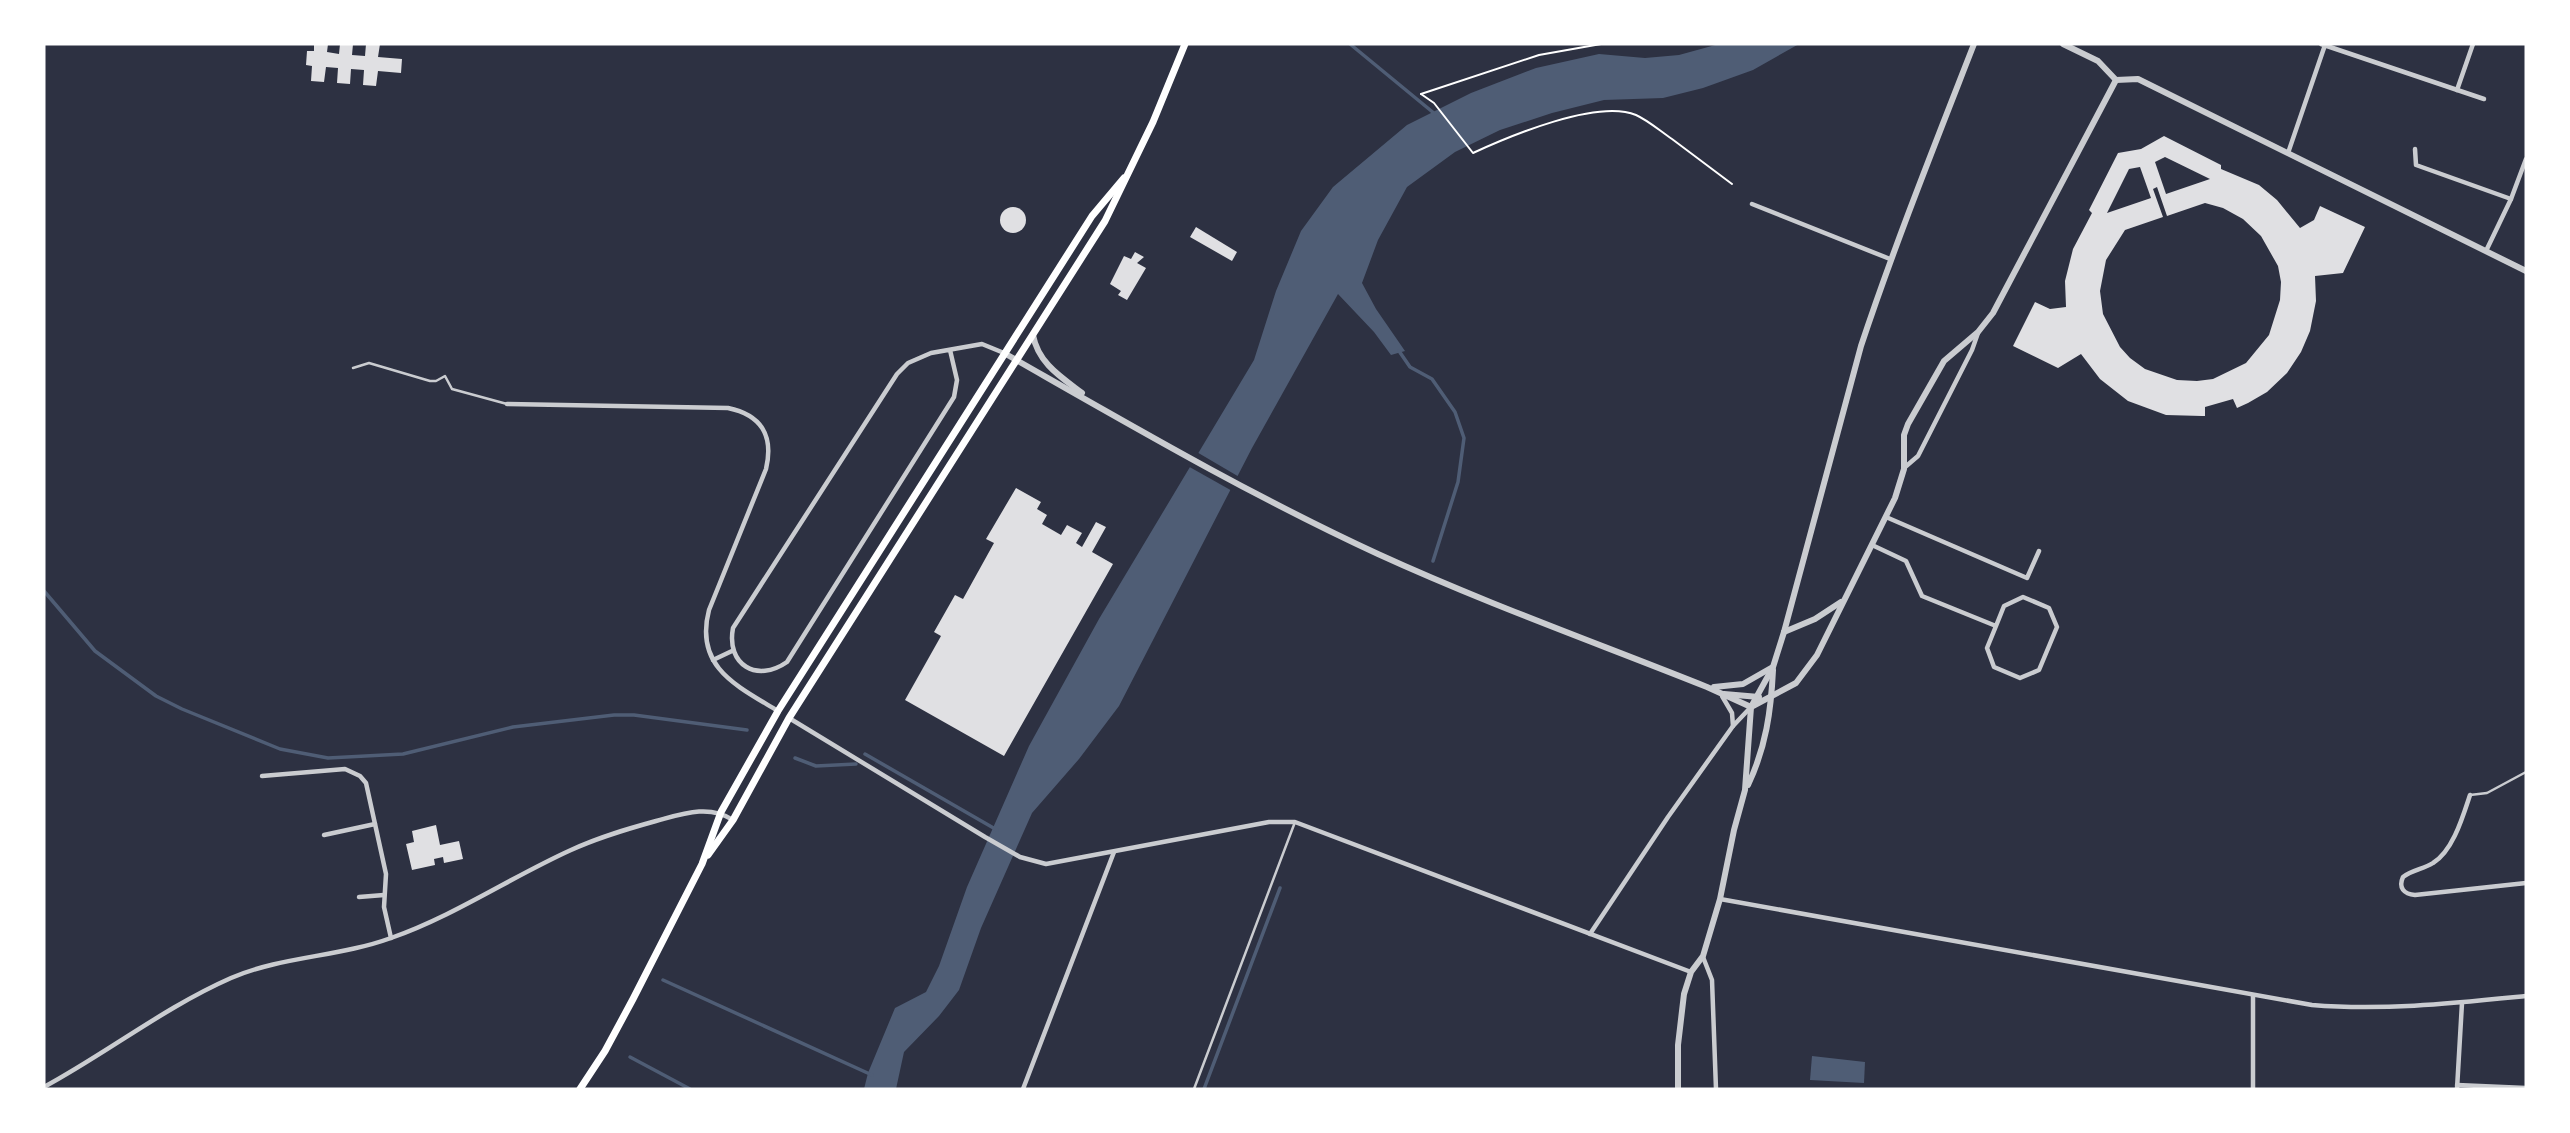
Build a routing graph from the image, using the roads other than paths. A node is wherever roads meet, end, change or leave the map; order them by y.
1 (1185, 44) edge
2 (1974, 44) edge
3 (2063, 44) edge
4 (2324, 44) edge
5 (2473, 44) edge
6 (2116, 80) junction
7 (2458, 90) junction
8 (2484, 99) dead end
9 (2415, 149) dead end
10 (2288, 153) junction
11 (2526, 159) edge
12 (1124, 178) junction
13 (2511, 199) junction
14 (1752, 204) dead end
15 (2486, 251) junction
16 (1890, 259) junction
17 (2526, 271) edge
18 (1978, 332) junction
19 (1033, 335) junction
20 (950, 350) junction
21 (1004, 353) junction
22 (1017, 360) junction
23 (353, 368) dead end
24 (507, 404) joint
25 (1097, 405) junction
26 (1903, 469) junction
27 (1886, 517) junction
28 (1872, 545) junction
29 (2039, 551) dead end
30 (1844, 600) junction
31 (1996, 626) junction
32 (1784, 632) junction
33 (732, 651) junction
34 (713, 660) junction
35 (1773, 667) junction
36 (1707, 687) junction
37 (1719, 693) junction
38 (1756, 697) junction
39 (1771, 698) junction
40 (1751, 707) junction
41 (778, 711) junction
42 (789, 718) junction
43 (1733, 726) junction
44 (2526, 772) edge
45 (262, 776) dead end
46 (1745, 790) junction
47 (2470, 794) joint
48 (721, 812) junction
49 (733, 820) junction
50 (1296, 822) junction
51 (375, 824) junction
52 (324, 835) dead end
53 (1115, 851) junction
54 (702, 864) junction
55 (2526, 883) edge
56 (384, 895) junction
57 (359, 898) dead end
58 (1720, 900) junction
59 (1590, 934) junction
60 (391, 938) junction
61 (1703, 956) junction
62 (1691, 972) junction
63 (2253, 996) junction
64 (2526, 996) edge
65 (2462, 1003) junction
66 (44, 1087) edge
67 (2457, 1087) edge
68 (2526, 1088) edge
69 (580, 1089) edge
70 (1023, 1089) edge
71 (1194, 1089) edge
72 (1678, 1089) edge
73 (1716, 1089) edge
74 (2253, 1089) edge

1 - 12 main road
2 - 16 street
3 - 6 street
4 - 7 street
4 - 10 street
5 - 7 street
6 - 10 street
6 - 18 street
7 - 8 street
9 - 13 street
10 - 15 street
11 - 13 street
12 - 19 main road
12 - 21 main road
13 - 15 street
14 - 16 street
15 - 17 street
16 - 32 street
18 - 26 street
18 - 26 street
19 - 22 main road
19 - 25 street
20 - 21 street
20 - 33 street
20 - 33 street
21 - 22 street
21 - 41 main road
22 - 25 street
22 - 42 main road
23 - 24 lane
24 - 34 street
25 - 36 street
26 - 27 street
27 - 28 street
27 - 29 street
28 - 30 street
28 - 31 street
30 - 32 street
30 - 39 street
31 - 31 street
32 - 35 street
33 - 34 street
34 - 41 street
35 - 36 street
35 - 38 street
35 - 39 street
36 - 37 street
37 - 38 street
37 - 40 street
37 - 43 street
38 - 39 street
38 - 40 street
39 - 40 street
39 - 46 street
40 - 43 street
40 - 46 street
41 - 42 street
41 - 48 main road
42 - 49 main road
42 - 53 street
43 - 59 street
44 - 47 lane
45 - 51 street
46 - 58 street
47 - 55 street
48 - 49 street
48 - 54 main road
48 - 60 street
49 - 54 main road
50 - 53 street
50 - 59 street
50 - 71 lane
51 - 52 street
51 - 56 street
53 - 70 street
54 - 69 main road
56 - 57 street
56 - 60 street
58 - 61 street
58 - 63 street
59 - 62 street
60 - 66 street
61 - 62 street
61 - 73 street
62 - 72 street
63 - 65 street
63 - 74 street
64 - 65 street
65 - 67 street
67 - 68 street

